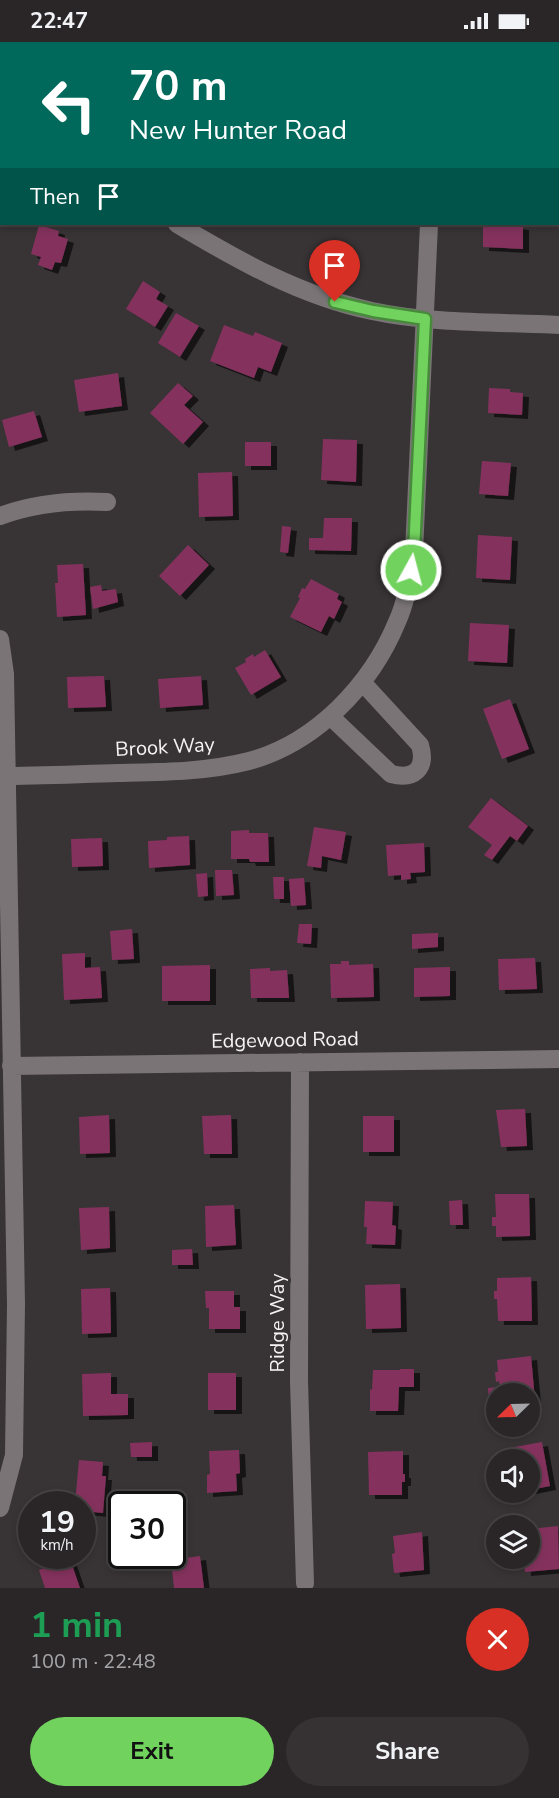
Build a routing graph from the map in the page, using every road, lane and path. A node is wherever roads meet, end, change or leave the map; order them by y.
1 (179, 225) edge
2 (429, 225) edge
3 (425, 319) junction
4 (559, 325) edge
5 (107, 502) dead end
6 (0, 516) edge
7 (0, 639) edge
8 (362, 682) junction
9 (330, 716) junction
10 (3, 776) edge
11 (559, 1059) edge
12 (300, 1062) junction
13 (11, 1066) junction
14 (0, 1508) edge
15 (305, 1583) dead end

1 - 3 street
2 - 3 street, Brook Way
3 - 4 street
3 - 8 street, Brook Way
5 - 6 street
7 - 10 street
8 - 9 street, Brook Way
8 - 9 street
9 - 10 street, Brook Way
10 - 13 street
11 - 12 street, Edgewood Road
12 - 13 street, Edgewood Road
12 - 15 street, Ridge Way
13 - 14 street

